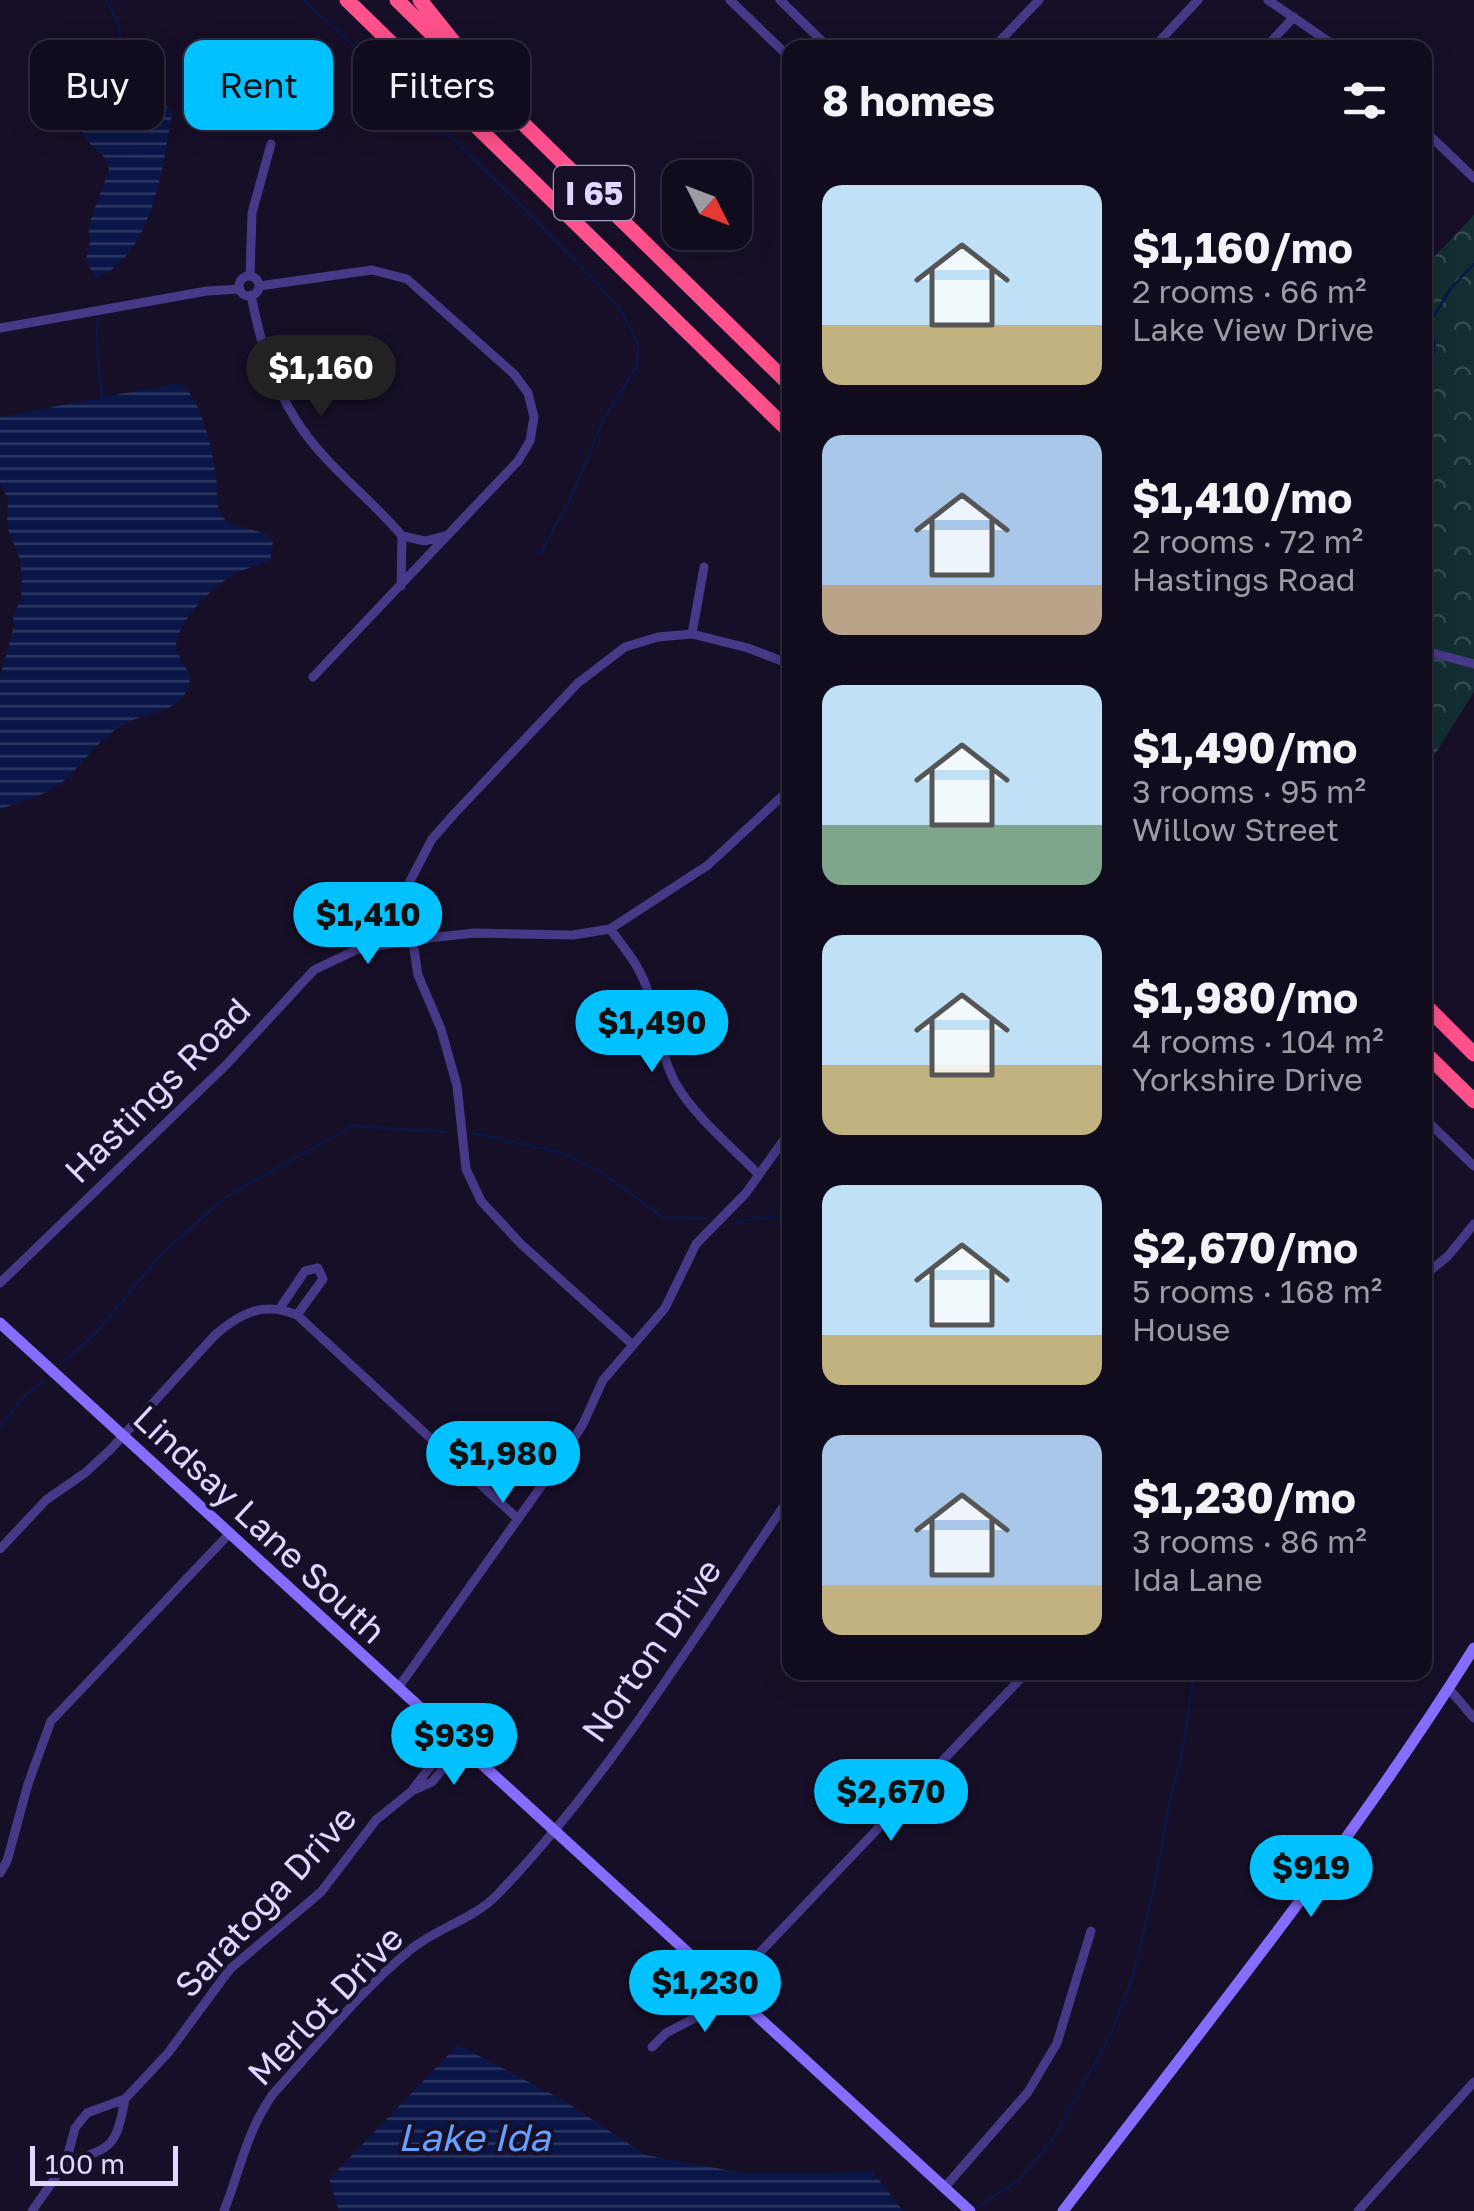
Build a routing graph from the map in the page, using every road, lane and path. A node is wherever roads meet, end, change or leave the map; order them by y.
1 (335, 0) edge
2 (347, 0) edge
3 (397, 0) edge
4 (420, 0) edge
5 (730, 0) edge
6 (780, 0) edge
7 (1040, 0) edge
8 (1198, 0) edge
9 (1268, 0) edge
10 (1294, 16) junction
11 (380, 34) junction
12 (438, 40) edge
13 (452, 40) edge
14 (821, 40) edge
15 (1001, 40) edge
16 (1160, 40) edge
17 (1272, 40) edge
18 (1327, 40) edge
19 (782, 50) edge
20 (530, 130) edge
21 (1432, 137) edge
22 (271, 144) dead end
23 (1474, 178) edge
24 (250, 276) junction
25 (259, 286) junction
26 (240, 289) junction
27 (251, 295) junction
28 (0, 328) edge
29 (782, 378) edge
30 (782, 424) edge
31 (451, 534) junction
32 (402, 536) junction
33 (704, 567) dead end
34 (401, 586) junction
35 (692, 634) junction
36 (1432, 653) edge
37 (782, 661) edge
38 (1474, 664) edge
39 (313, 677) dead end
40 (782, 795) edge
41 (610, 929) junction
42 (411, 940) junction
43 (1432, 1012) edge
44 (1474, 1054) edge
45 (1432, 1060) edge
46 (1474, 1101) edge
47 (1432, 1126) edge
48 (782, 1142) edge
49 (1474, 1166) edge
50 (759, 1175) junction
51 (1474, 1224) edge
52 (1432, 1270) edge
53 (0, 1284) edge
54 (280, 1308) junction
55 (296, 1316) junction
56 (0, 1323) edge
57 (633, 1345) junction
58 (123, 1435) junction
59 (782, 1510) edge
60 (518, 1520) junction
61 (230, 1533) junction
62 (0, 1550) edge
63 (1474, 1648) edge
64 (1019, 1680) edge
65 (398, 1688) junction
66 (1450, 1690) junction
67 (1470, 1707) edge
68 (1474, 1718) edge
69 (462, 1746) junction
70 (554, 1832) junction
71 (0, 1873) edge
72 (1090, 1930) dead end
73 (726, 1988) junction
74 (652, 2047) dead end
75 (1474, 2082) edge
76 (125, 2099) junction
77 (66, 2162) junction
78 (944, 2188) junction
79 (32, 2211) edge
80 (224, 2211) edge
81 (970, 2211) edge
82 (1063, 2211) edge
83 (1358, 2211) edge

1 - 11 highway
2 - 11 highway, I 65
3 - 12 highway, I 65
4 - 13 highway
5 - 19 street
6 - 14 street
7 - 15 street
8 - 16 street
9 - 10 street
10 - 17 street
10 - 18 street
11 - 30 highway, I 65
20 - 29 highway, I 65
21 - 23 street
22 - 24 street
24 - 25 street
24 - 26 street
25 - 27 street
25 - 31 street
26 - 27 street
26 - 28 street
27 - 32 street
31 - 32 street
31 - 34 street
32 - 34 street
33 - 35 street
34 - 39 street
35 - 37 street
35 - 42 street
36 - 38 street
40 - 41 street, Hastings Road
41 - 42 street, Hastings Road
41 - 50 street
42 - 53 street, Hastings Road
42 - 57 street
43 - 44 highway
45 - 46 highway
47 - 49 street
48 - 50 street
50 - 57 street
51 - 52 street
54 - 55 street
54 - 55 street
54 - 58 street
55 - 60 street
56 - 58 street, Lindsay Lane South
57 - 60 street
58 - 61 street, Lindsay Lane South
58 - 62 street
59 - 70 street, Norton Drive
60 - 65 street
61 - 65 street, Lindsay Lane South
61 - 71 street
63 - 66 street
64 - 73 street
65 - 69 street, Lindsay Lane South
66 - 67 street
66 - 82 street
67 - 68 street
69 - 70 street, Lindsay Lane South
69 - 76 street, Saratoga Drive
70 - 73 street, Lindsay Lane South
70 - 80 street, Merlot Drive
72 - 78 street
73 - 74 street
73 - 78 street, Lindsay Lane South
75 - 83 street
76 - 77 street, Saratoga Drive
76 - 77 street, Saratoga Drive
77 - 79 street, Saratoga Drive
78 - 81 street, Lindsay Lane South

